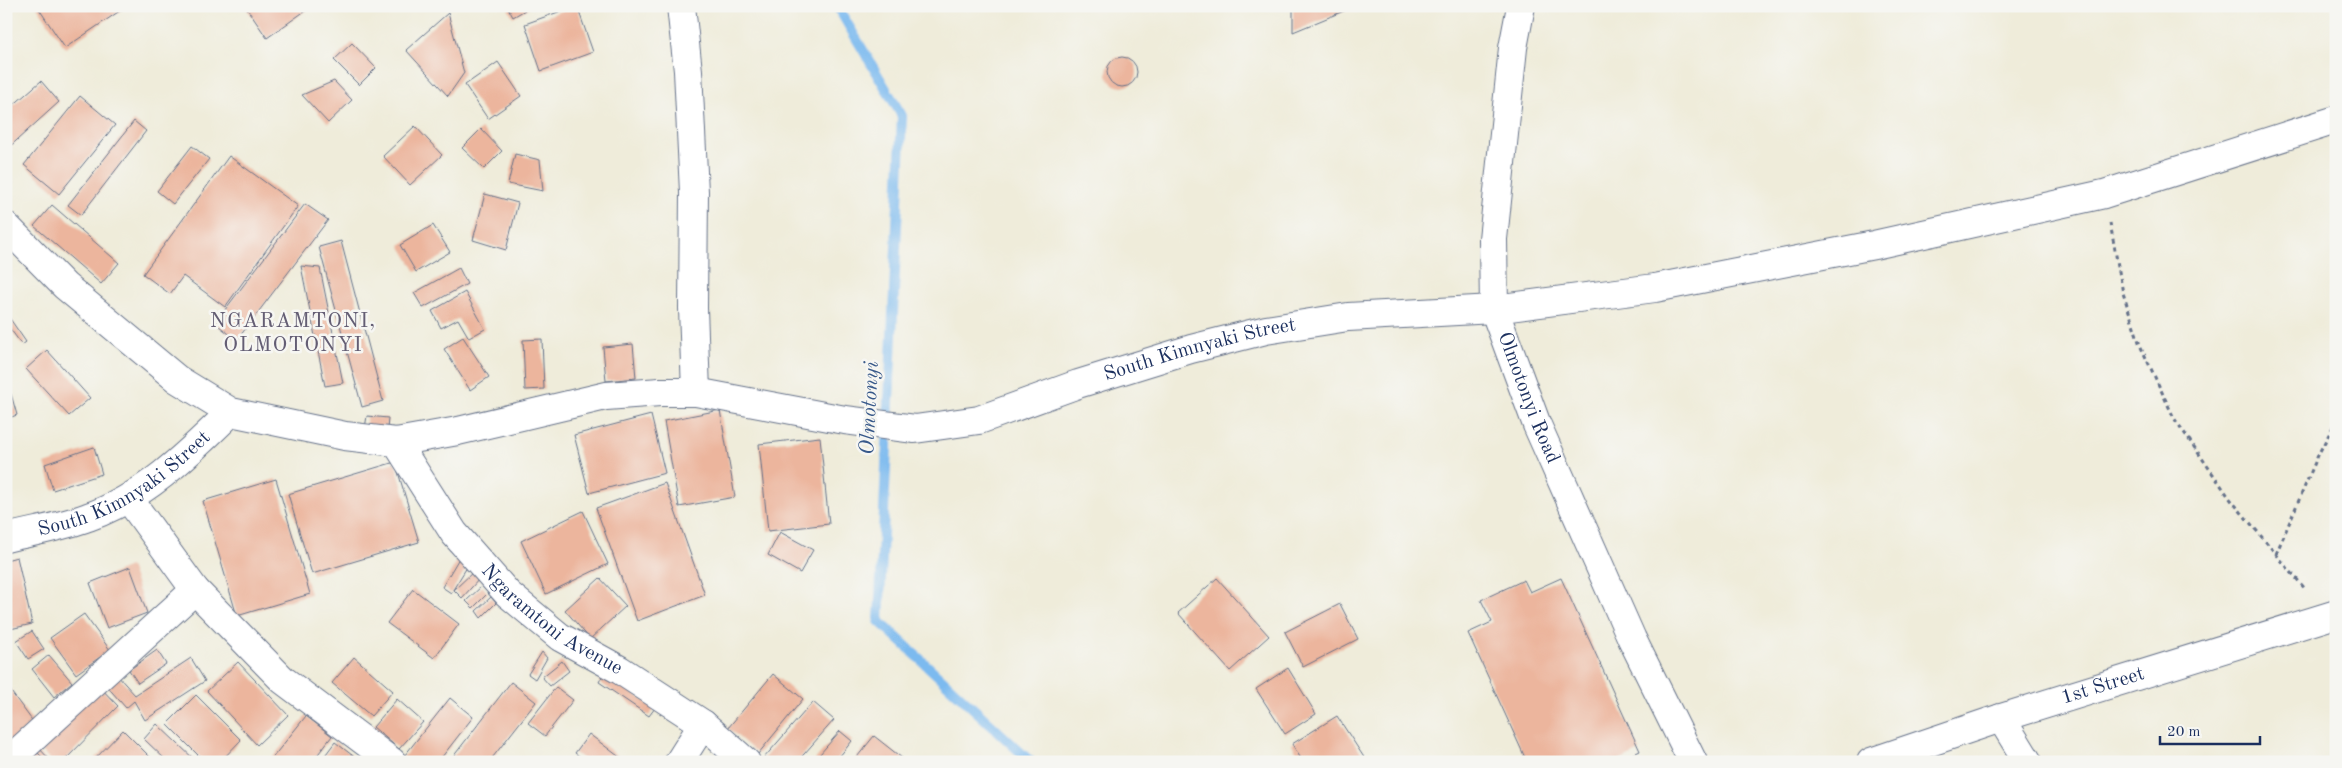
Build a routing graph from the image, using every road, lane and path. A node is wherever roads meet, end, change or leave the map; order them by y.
1 (681, 6) edge
2 (1520, 6) edge
3 (2336, 120) edge
4 (2104, 194) junction
5 (6, 226) edge
6 (1494, 309) junction
7 (696, 392) junction
8 (231, 412) junction
9 (2336, 421) edge
10 (396, 442) junction
11 (129, 499) junction
12 (6, 538) edge
13 (2276, 554) junction
14 (195, 590) junction
15 (2331, 615) edge
16 (2001, 718) junction
17 (703, 724) junction
18 (7, 762) edge
19 (392, 762) edge
20 (679, 762) edge
21 (746, 762) edge
22 (1693, 762) edge
23 (1871, 762) edge
24 (2028, 762) edge

1 - 7 street
2 - 6 street, Olmotonyi Road
3 - 4 street, South Kimnyaki Street
4 - 6 street, South Kimnyaki Street
4 - 13 path
5 - 8 street, South Kimnyaki Street
6 - 7 street, South Kimnyaki Street
6 - 22 street, Olmotonyi Road
7 - 10 street, South Kimnyaki Street
8 - 10 street, South Kimnyaki Street
8 - 11 street, South Kimnyaki Street
9 - 13 path
10 - 17 street, Ngaramtoni Avenue
11 - 12 street, South Kimnyaki Street
11 - 14 street
13 - 15 path
14 - 18 street
14 - 19 street
15 - 16 street, 1st Street
16 - 23 street, 1st Street
16 - 24 street
17 - 20 street
17 - 21 street, Ngaramtoni Avenue

